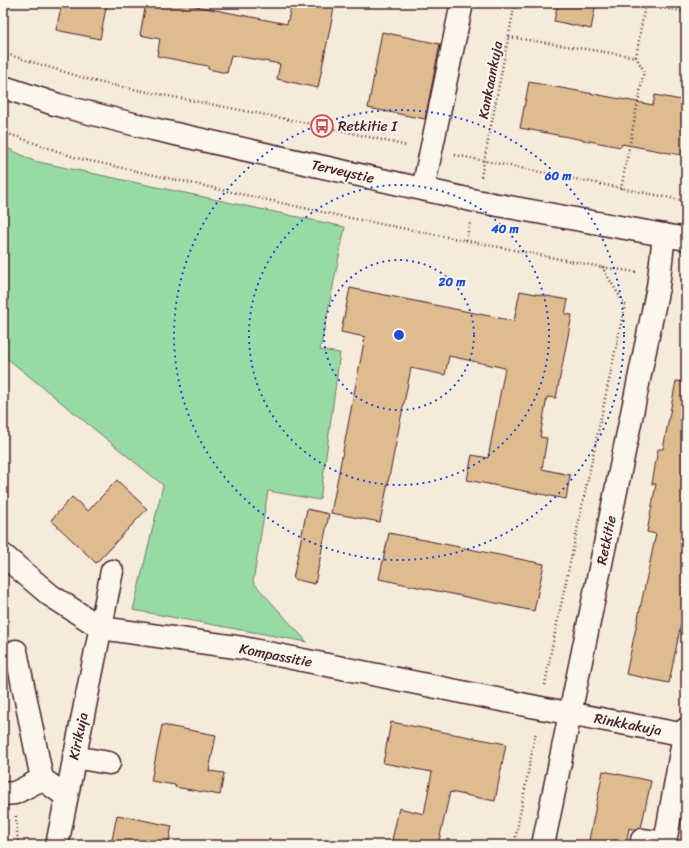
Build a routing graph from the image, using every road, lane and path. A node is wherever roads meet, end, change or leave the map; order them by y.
1 (462, 3) edge
2 (516, 3) edge
3 (645, 4) edge
4 (686, 12) edge
5 (509, 37) junction
6 (3, 53) edge
7 (636, 57) junction
8 (3, 86) edge
9 (3, 132) edge
10 (431, 151) junction
11 (485, 161) junction
12 (422, 189) junction
13 (621, 189) junction
14 (686, 202) edge
15 (664, 235) junction
16 (686, 239) edge
17 (601, 266) junction
18 (660, 276) junction
19 (3, 555) edge
20 (112, 571) dead end
21 (101, 628) junction
22 (16, 651) dead end
23 (541, 708) junction
24 (571, 713) junction
25 (685, 733) edge
26 (74, 757) junction
27 (109, 763) dead end
28 (42, 779) junction
29 (9, 794) edge
30 (66, 796) junction
31 (642, 840) dead end
32 (669, 844) edge
33 (18, 845) edge
34 (57, 845) edge
35 (514, 845) edge
36 (543, 845) edge

1 - 10 street
2 - 5 path, Kankaankuja
3 - 4 path
3 - 7 path
5 - 7 path
5 - 11 path, Kankaankuja
6 - 10 path
7 - 13 path
8 - 12 street, Terveystie
9 - 17 path
10 - 11 path
10 - 12 street
11 - 13 path
12 - 15 street, Terveystie
13 - 14 path
15 - 16 street, Terveystie
15 - 18 street, Retkitie
17 - 18 path
17 - 23 path
18 - 24 street, Retkitie
19 - 21 street, Kompassitie
20 - 21 street, Kirikuja
21 - 23 street, Kompassitie
21 - 26 street, Kirikuja
22 - 28 street
23 - 24 street, Kompassitie
23 - 35 path
24 - 25 street, Rinkkakuja
24 - 36 street, Retkitie
25 - 32 street
26 - 27 street
26 - 30 street, Kirikuja
28 - 29 street
28 - 30 street
29 - 33 path
30 - 34 street, Kirikuja
31 - 32 street

